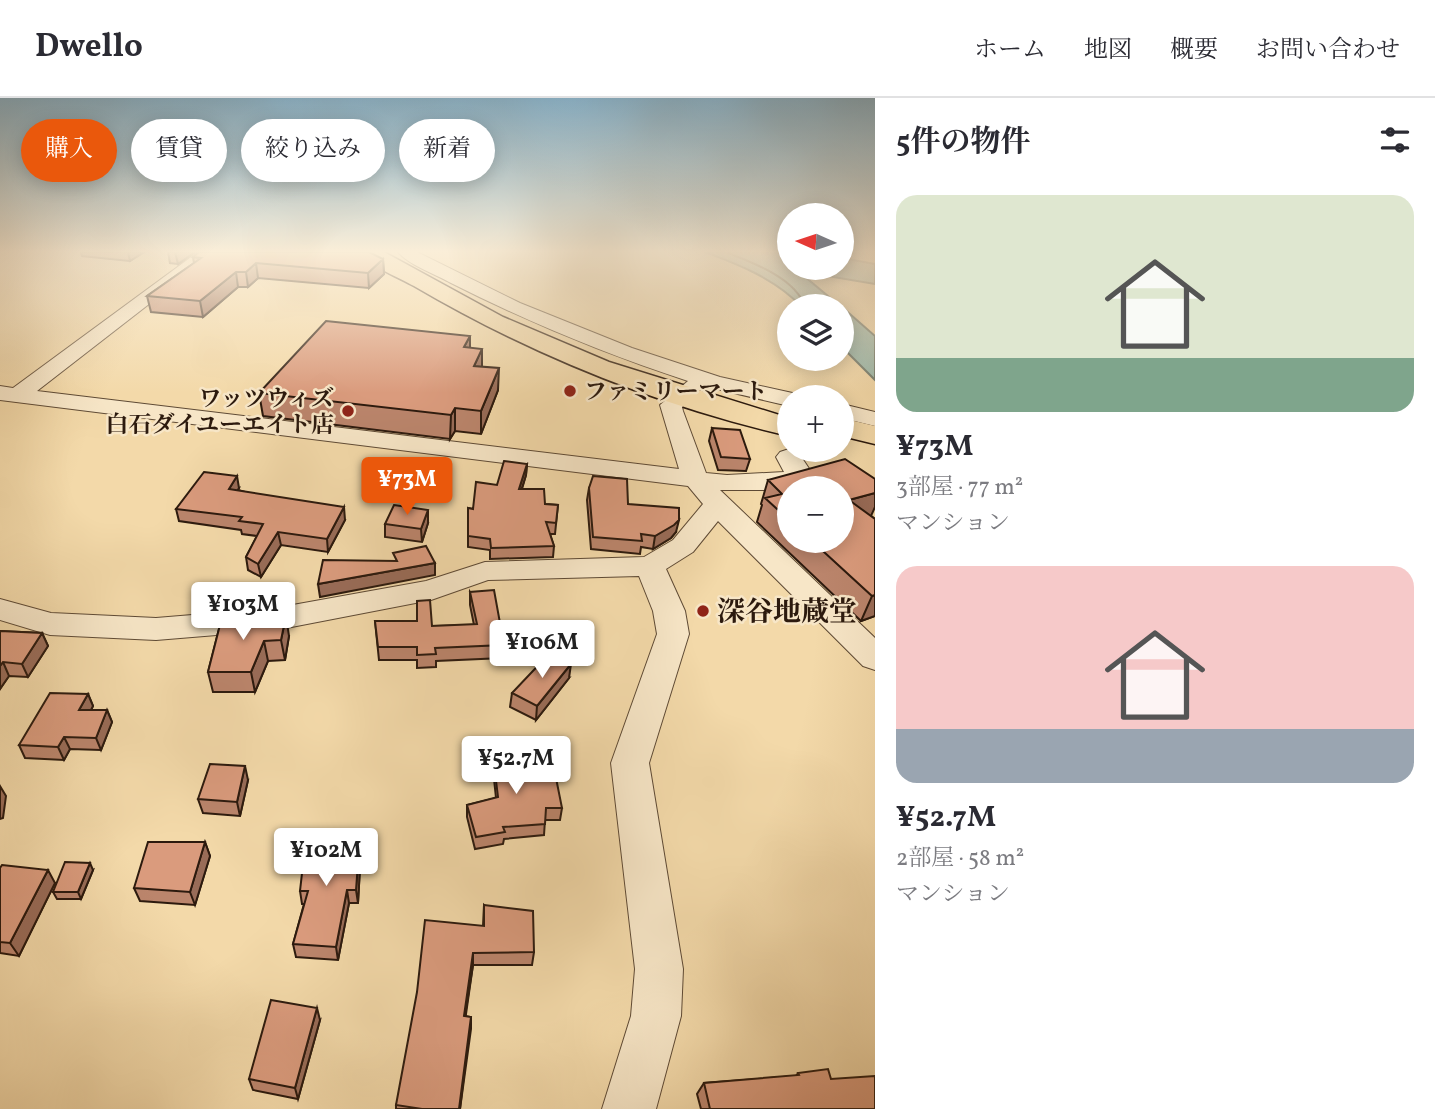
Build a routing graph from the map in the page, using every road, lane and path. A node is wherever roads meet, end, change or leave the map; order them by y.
1 (142, 299) edge
2 (453, 299) edge
3 (481, 299) edge
4 (498, 299) edge
5 (687, 391) junction
6 (9, 394) edge
7 (777, 396) edge
8 (777, 410) edge
9 (854, 414) edge
10 (875, 419) edge
11 (777, 423) edge
12 (854, 430) edge
13 (875, 436) edge
14 (854, 443) edge
15 (875, 448) edge
16 (792, 462) edge
17 (695, 478) junction
18 (720, 507) junction
19 (650, 566) junction
20 (0, 609) edge
21 (875, 659) edge
22 (628, 1109) edge

1 - 6 street
2 - 5 highway
3 - 5 highway
4 - 7 street
5 - 8 highway
5 - 11 highway
5 - 17 street
6 - 17 street
9 - 10 street
12 - 13 highway
14 - 15 highway
16 - 17 street
17 - 18 street
18 - 19 street
18 - 21 street
19 - 20 street
19 - 22 street

